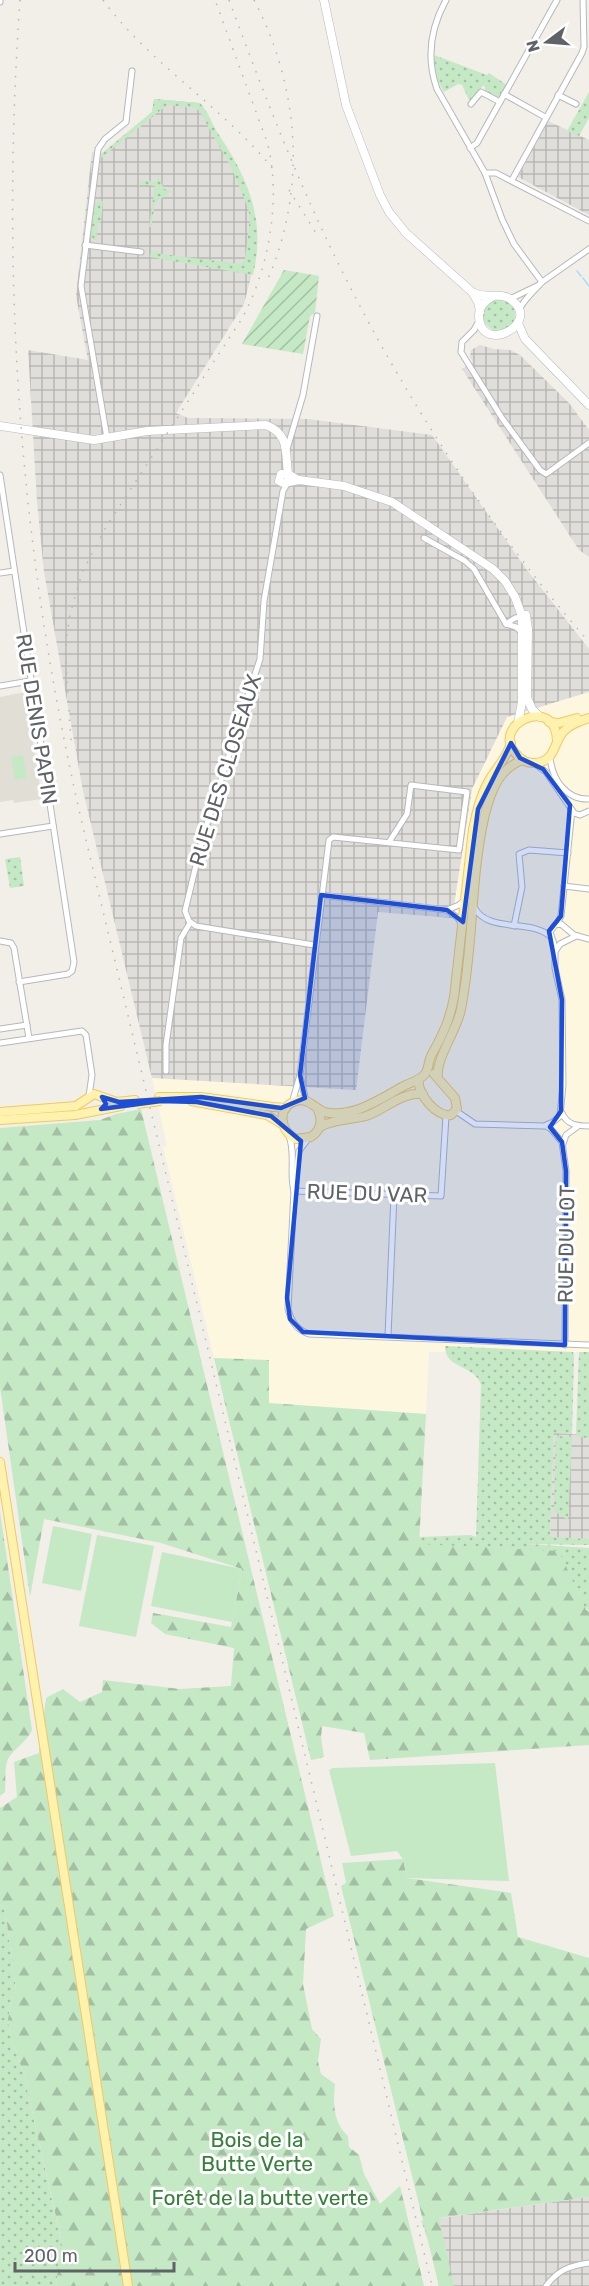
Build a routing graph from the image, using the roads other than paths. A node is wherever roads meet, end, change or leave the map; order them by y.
1 (324, 0) edge
2 (446, 0) edge
3 (557, 0) edge
4 (583, 0) edge
5 (132, 71) dead end
6 (504, 94) junction
7 (558, 95) junction
8 (500, 102) junction
9 (471, 104) dead end
10 (576, 104) dead end
11 (545, 117) junction
12 (470, 148) junction
13 (485, 174) junction
14 (512, 180) junction
15 (589, 221) edge
16 (85, 245) junction
17 (589, 249) edge
18 (141, 252) dead end
19 (541, 284) junction
20 (472, 292) junction
21 (492, 297) junction
22 (510, 298) junction
23 (519, 310) junction
24 (480, 315) junction
25 (317, 316) dead end
26 (518, 323) junction
27 (488, 332) junction
28 (507, 334) junction
29 (469, 336) junction
30 (525, 339) junction
31 (589, 405) edge
32 (0, 426) edge
33 (293, 429) junction
34 (106, 438) junction
35 (280, 438) junction
36 (589, 443) edge
37 (287, 450) junction
38 (0, 475) edge
39 (285, 480) junction
40 (424, 538) dead end
41 (14, 571) junction
42 (0, 573) edge
43 (525, 618) junction
44 (506, 624) junction
45 (523, 633) junction
46 (30, 681) junction
47 (0, 686) edge
48 (540, 717) junction
49 (589, 717) edge
50 (549, 722) junction
51 (518, 723) junction
52 (557, 741) junction
53 (511, 743) junction
54 (550, 757) junction
55 (523, 760) junction
56 (534, 763) junction
57 (584, 799) edge
58 (572, 809) junction
59 (585, 813) edge
60 (571, 824) junction
61 (53, 826) junction
62 (0, 834) edge
63 (389, 842) junction
64 (568, 853) junction
65 (564, 886) junction
66 (589, 889) edge
67 (321, 895) junction
68 (466, 899) junction
69 (473, 906) junction
70 (447, 910) junction
71 (561, 916) junction
72 (484, 919) junction
73 (190, 923) junction
74 (513, 926) junction
75 (554, 926) junction
76 (466, 928) junction
77 (566, 928) junction
78 (543, 931) junction
79 (576, 936) junction
80 (552, 938) junction
81 (589, 939) edge
82 (565, 940) junction
83 (0, 941) edge
84 (315, 945) junction
85 (555, 951) junction
86 (19, 982) junction
87 (27, 1025) junction
88 (0, 1029) edge
89 (29, 1038) junction
90 (0, 1043) edge
91 (166, 1071) dead end
92 (92, 1075) junction
93 (300, 1075) junction
94 (422, 1076) junction
95 (438, 1078) junction
96 (423, 1094) junction
97 (101, 1096) junction
98 (88, 1098) junction
99 (160, 1099) junction
100 (306, 1101) junction
101 (136, 1102) junction
102 (290, 1105) junction
103 (98, 1110) junction
104 (318, 1110) junction
105 (456, 1111) junction
106 (561, 1111) junction
107 (0, 1113) edge
108 (446, 1116) junction
109 (0, 1120) edge
110 (556, 1120) junction
111 (567, 1120) junction
112 (282, 1124) junction
113 (544, 1126) junction
114 (579, 1126) junction
115 (589, 1126) edge
116 (320, 1127) junction
117 (555, 1133) junction
118 (567, 1133) junction
119 (288, 1135) junction
120 (308, 1138) junction
121 (563, 1144) junction
122 (294, 1191) junction
123 (394, 1195) junction
124 (388, 1336) junction
125 (565, 1345) junction
126 (589, 1345) edge
127 (0, 1462) edge
128 (589, 2263) edge
129 (128, 2286) edge
130 (546, 2286) edge

1 - 20 street
2 - 12 street
3 - 6 street
4 - 7 street
5 - 16 street
6 - 8 street
6 - 11 street
7 - 10 street
7 - 11 street
8 - 9 street
8 - 12 street
11 - 14 street
12 - 13 street
13 - 14 street
13 - 19 street
14 - 15 street
16 - 18 street
16 - 34 street
17 - 19 street
19 - 22 street
19 - 23 street
20 - 21 street
20 - 24 street
21 - 22 street
21 - 24 street
22 - 23 street
23 - 26 street
24 - 27 street
24 - 29 street
25 - 33 street
26 - 28 street
26 - 30 street
27 - 28 street
27 - 29 street
28 - 30 street
29 - 36 street
30 - 31 street
32 - 34 street
33 - 35 street
33 - 37 street
34 - 35 street
35 - 37 street
35 - 39 street
37 - 39 street
38 - 41 street, RUE DENIS PAPIN
39 - 43 street
39 - 73 street, RUE DES CLOSEAUX
40 - 44 street
41 - 42 street
41 - 46 street, RUE DENIS PAPIN
43 - 44 street
43 - 45 street
43 - 48 street
44 - 45 street
45 - 51 street
46 - 47 street
46 - 61 street, RUE DENIS PAPIN
48 - 50 main road
48 - 51 main road
49 - 50 main road
49 - 52 main road
50 - 52 main road
51 - 53 main road
52 - 54 main road
53 - 55 main road
53 - 68 main road
54 - 56 main road
54 - 57 street
55 - 56 main road
55 - 69 main road
56 - 58 street
57 - 58 street
57 - 59 street
58 - 59 street
58 - 60 street
59 - 60 street
60 - 64 street
61 - 62 street
61 - 86 street, RUE DENIS PAPIN
63 - 63 street
63 - 67 street
64 - 65 street
64 - 74 street
65 - 66 street
65 - 71 street
67 - 70 street
67 - 84 street
68 - 70 street
68 - 76 main road
69 - 72 street
69 - 76 main road
70 - 76 street
71 - 75 street
71 - 77 street
72 - 74 street
72 - 76 street
73 - 84 street
73 - 91 street
74 - 78 street
75 - 77 street
75 - 78 street
75 - 80 street
76 - 94 main road
76 - 95 main road
77 - 79 street
77 - 82 street
78 - 80 street
79 - 81 street
79 - 82 street
80 - 82 street
80 - 85 street
82 - 85 street
83 - 86 street
84 - 93 street
85 - 106 street
86 - 87 street
87 - 88 street
87 - 89 street
89 - 90 street
89 - 92 street
92 - 97 street
92 - 98 street
93 - 100 street
93 - 102 street
94 - 95 main road
94 - 96 main road
94 - 104 main road
95 - 105 main road
96 - 108 main road
96 - 116 main road
97 - 98 main road
97 - 101 main road
97 - 103 main road
98 - 103 main road
98 - 107 main road
99 - 101 main road, bridge
99 - 102 main road
99 - 112 main road
100 - 102 main road
100 - 104 main road
101 - 103 main road
102 - 112 main road
103 - 109 main road
104 - 116 main road
105 - 108 main road
105 - 113 street
106 - 110 street
106 - 111 street
108 - 123 street, RUE DU VAR
110 - 111 street
110 - 113 street
110 - 117 street
111 - 114 street
111 - 118 street
112 - 119 main road
113 - 117 street
114 - 115 street
114 - 118 street
116 - 120 main road
117 - 118 street
117 - 121 street
118 - 121 street
119 - 120 main road
119 - 122 street
120 - 122 street
121 - 125 street, RUE DU LOT
122 - 123 street, RUE DU VAR
122 - 124 street
123 - 124 street
124 - 125 street
125 - 126 street
127 - 129 main road
128 - 130 street

